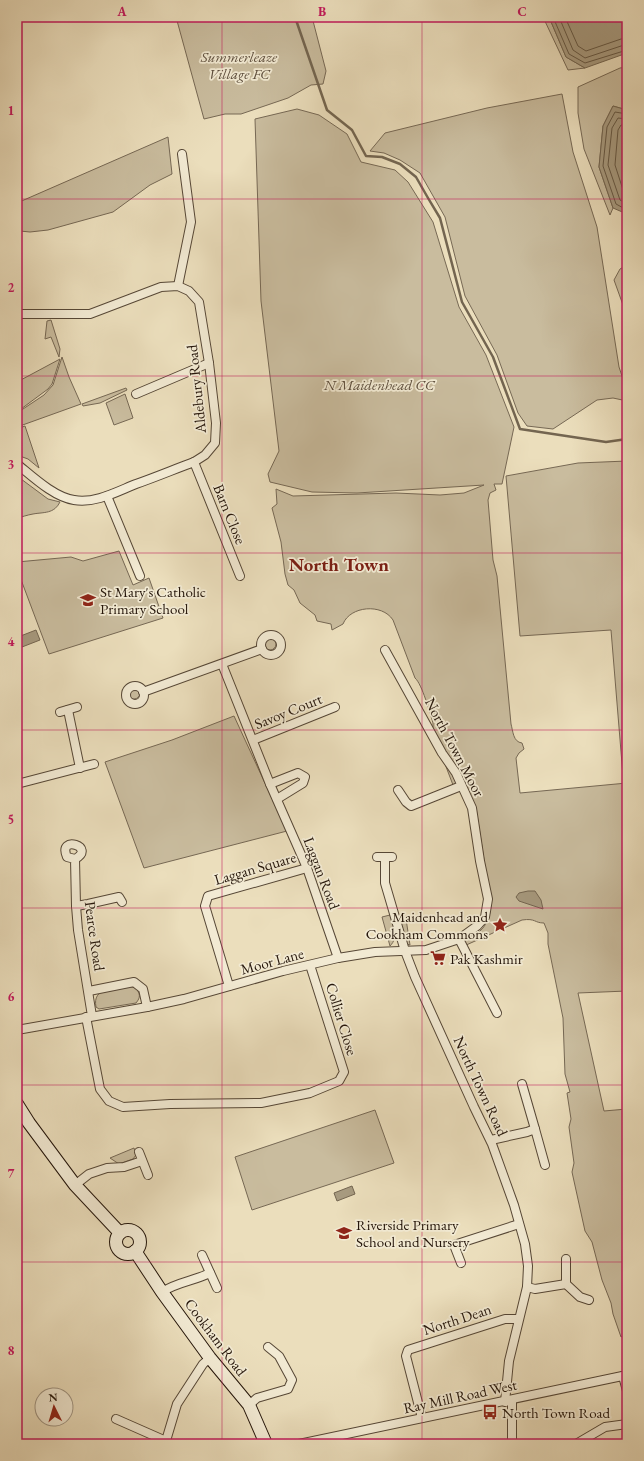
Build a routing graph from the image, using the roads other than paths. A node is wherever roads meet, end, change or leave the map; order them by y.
1 (182, 154) dead end
2 (178, 286) junction
3 (17, 314) edge
4 (209, 362) junction
5 (136, 394) dead end
6 (194, 462) junction
7 (17, 464) edge
8 (107, 496) junction
9 (140, 576) dead end
10 (240, 576) dead end
11 (262, 649) dead end
12 (385, 650) dead end
13 (222, 664) junction
14 (143, 692) dead end
15 (77, 707) dead end
16 (335, 707) dead end
17 (253, 740) junction
18 (94, 764) dead end
19 (80, 768) junction
20 (17, 784) edge
21 (270, 784) junction
22 (461, 786) junction
23 (398, 790) dead end
24 (277, 799) junction
25 (385, 857) dead end
26 (75, 859) dead end
27 (307, 868) junction
28 (120, 896) dead end
29 (76, 906) junction
30 (459, 939) junction
31 (405, 951) junction
32 (338, 958) junction
33 (310, 965) junction
34 (229, 986) junction
35 (89, 990) junction
36 (147, 1007) junction
37 (497, 1013) dead end
38 (89, 1017) junction
39 (17, 1030) edge
40 (522, 1084) dead end
41 (17, 1104) edge
42 (536, 1129) junction
43 (491, 1140) junction
44 (139, 1152) dead end
45 (142, 1161) junction
46 (545, 1165) dead end
47 (148, 1174) dead end
48 (75, 1185) junction
49 (519, 1224) junction
50 (120, 1233) junction
51 (136, 1251) junction
52 (202, 1255) dead end
53 (566, 1259) dead end
54 (461, 1263) dead end
55 (210, 1273) junction
56 (566, 1284) junction
57 (526, 1287) junction
58 (217, 1288) dead end
59 (162, 1292) junction
60 (589, 1300) dead end
61 (518, 1319) junction
62 (268, 1347) dead end
63 (210, 1358) junction
64 (625, 1375) edge
65 (627, 1391) edge
66 (509, 1401) junction
67 (248, 1404) junction
68 (422, 1418) junction
69 (116, 1419) dead end
70 (627, 1424) edge
71 (165, 1442) edge
72 (266, 1444) edge
73 (299, 1444) edge
74 (512, 1444) edge
75 (576, 1444) edge

1 - 2 street
2 - 3 street
2 - 4 street, Aldebury Road
4 - 5 street
4 - 6 street, Aldebury Road
6 - 8 street, Aldebury Road
6 - 10 street, Barn Close
7 - 8 street, Aldebury Road
8 - 9 street
11 - 13 street
12 - 22 street, North Town Moor
13 - 14 street
13 - 17 street, Laggan Road
15 - 19 street
16 - 17 street, Savoy Court
17 - 21 street, Laggan Road
18 - 19 street
19 - 20 street
21 - 24 street, Laggan Road
21 - 24 street
22 - 23 street
22 - 30 street, North Town Moor
24 - 27 street, Laggan Road
25 - 31 street, North Town Road
26 - 29 street, Pearce Road
27 - 32 street, Laggan Road
27 - 34 street, Laggan Square
28 - 29 street
29 - 35 street, Pearce Road
30 - 31 street, North Town Moor
30 - 37 street
31 - 32 street, Moor Lane
31 - 43 street, North Town Road
32 - 33 street, Moor Lane
33 - 34 street, Moor Lane
33 - 38 street, Collier Close
34 - 36 street, Moor Lane
35 - 36 street
35 - 38 street, Pearce Road
36 - 38 street, Moor Lane
38 - 39 street, Moor Lane
40 - 42 street
41 - 48 main road
42 - 43 street
42 - 46 street
43 - 49 street, North Town Road
44 - 45 street
45 - 47 street
45 - 48 street
48 - 50 main road
49 - 54 street
49 - 57 street, North Town Road
50 - 51 main road, Cookham Road
50 - 51 main road
51 - 59 main road, Cookham Road
52 - 55 street
53 - 56 street
55 - 58 street
55 - 59 street
56 - 57 street
56 - 60 street
57 - 61 street, North Town Road
59 - 63 main road, Cookham Road
61 - 66 street, North Town Road
61 - 68 street, North Dean
62 - 67 street
63 - 67 main road, Cookham Road
63 - 71 street
64 - 65 street
64 - 66 street, Ray Mill Road West
66 - 68 street, Ray Mill Road West
66 - 74 street, North Town Road
67 - 72 main road, Cookham Road
68 - 73 street, Ray Mill Road West
69 - 71 street
70 - 75 street

